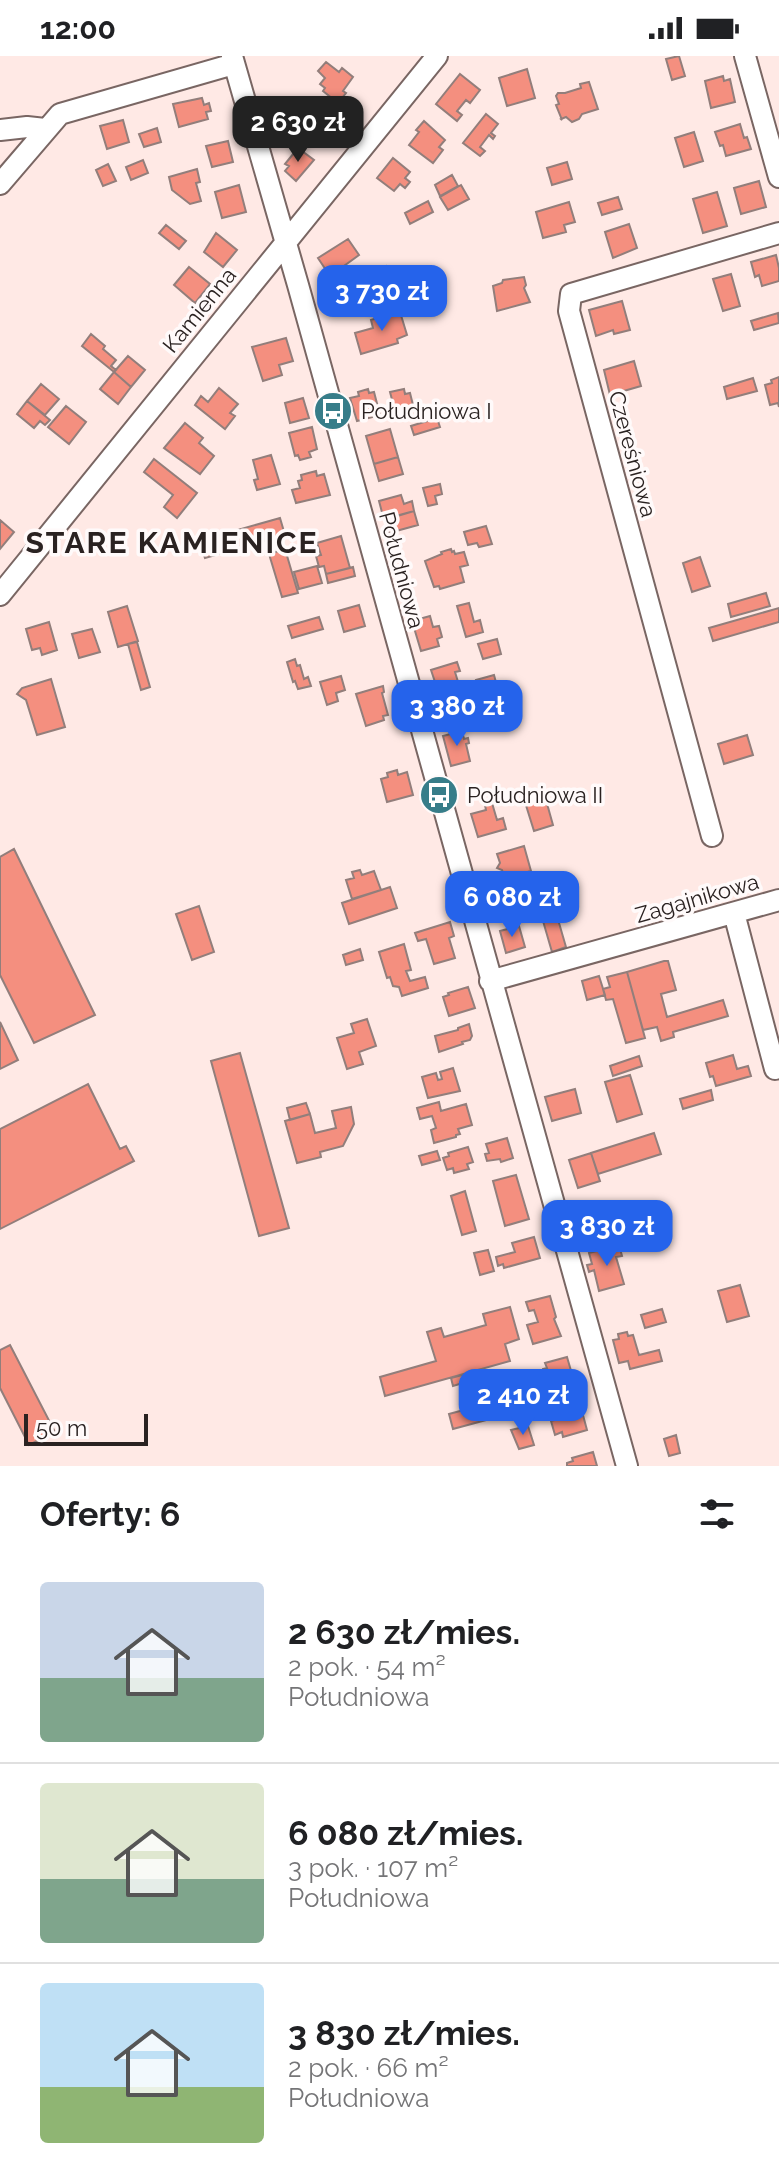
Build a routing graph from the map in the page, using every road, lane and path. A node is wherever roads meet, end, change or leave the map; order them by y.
1 (437, 56) edge
2 (745, 56) edge
3 (233, 60) edge
4 (45, 129) junction
5 (0, 130) edge
6 (779, 177) edge
7 (0, 184) edge
8 (779, 233) edge
9 (285, 242) junction
10 (0, 595) edge
11 (712, 836) dead end
12 (779, 900) edge
13 (734, 913) junction
14 (490, 981) junction
15 (775, 1069) dead end
16 (627, 1466) edge

1 - 9 street, Kamienna
2 - 6 street
3 - 4 street
3 - 9 street, Południowa
4 - 5 street
4 - 7 street
8 - 11 street, Czereśniowa
9 - 10 street, Kamienna
9 - 14 street, Południowa
12 - 13 street, Zagajnikowa
13 - 14 street, Zagajnikowa
13 - 15 street
14 - 16 street, Południowa

